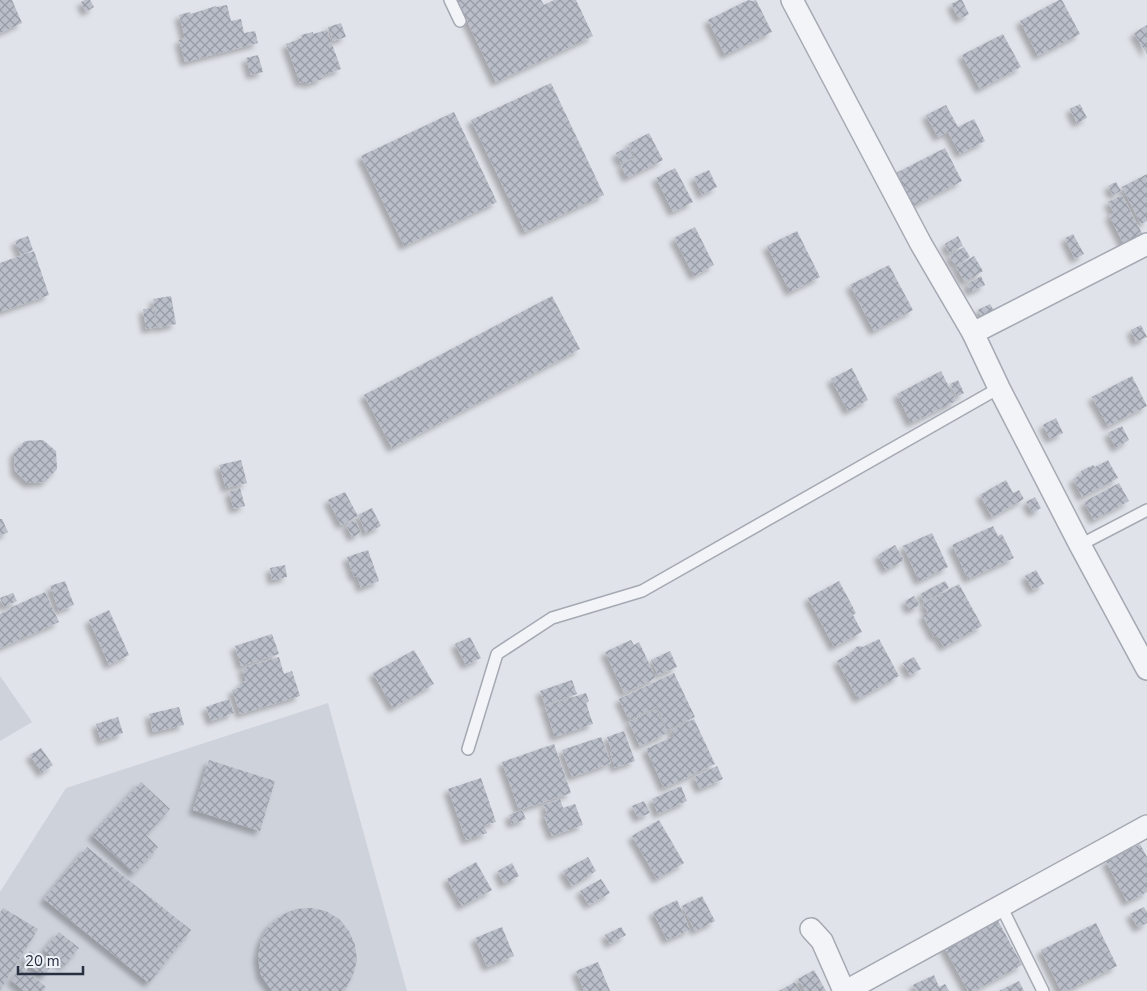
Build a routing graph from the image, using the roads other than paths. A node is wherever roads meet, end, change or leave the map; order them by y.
1 (450, 0) edge
2 (792, 0) edge
3 (460, 21) dead end
4 (1147, 244) edge
5 (973, 333) junction
6 (1000, 388) junction
7 (1147, 510) edge
8 (1080, 545) junction
9 (1147, 669) edge
10 (468, 749) dead end
11 (1147, 826) edge
12 (1001, 906) junction
13 (812, 929) dead end
14 (845, 991) edge
15 (1043, 991) edge

1 - 3 lane
2 - 5 street
4 - 5 street
5 - 6 street
6 - 8 street
6 - 10 lane
7 - 8 lane
8 - 9 street
11 - 12 street
12 - 14 street
12 - 15 lane
13 - 14 street

